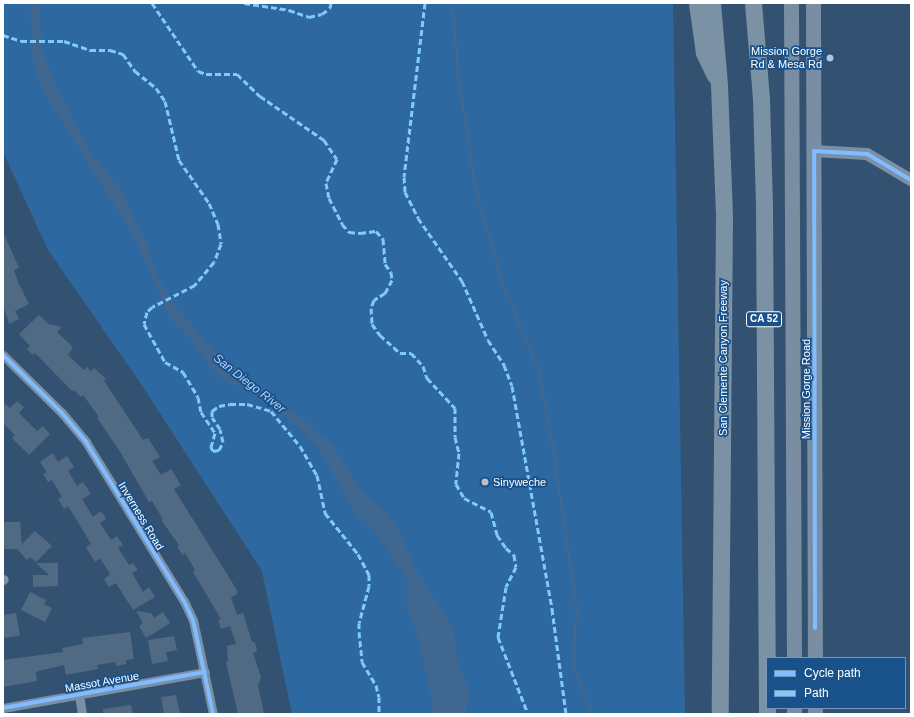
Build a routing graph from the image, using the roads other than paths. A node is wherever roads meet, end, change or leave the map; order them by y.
1 (697, 3) edge
2 (712, 3) edge
3 (791, 3) edge
4 (813, 3) edge
5 (755, 8) edge
6 (719, 85) junction
7 (793, 151) junction
8 (814, 151) junction
9 (911, 180) edge
10 (3, 354) edge
11 (767, 657) edge
12 (794, 657) edge
13 (815, 657) edge
14 (205, 672) junction
15 (79, 695) junction
16 (3, 708) edge
17 (82, 714) edge
18 (213, 714) edge
19 (720, 714) edge

1 - 6 highway
2 - 6 highway, San Clemente Canyon Freeway
3 - 7 main road, Mission Gorge Road
4 - 8 main road, Mission Gorge Road
5 - 11 highway, CA 52
6 - 19 highway, San Clemente Canyon Freeway
7 - 8 main road
7 - 12 main road, Mission Gorge Road
8 - 9 street
8 - 13 main road, Mission Gorge Road
10 - 14 street, Inverness Road
14 - 15 street, Massot Avenue
14 - 18 street, Inverness Road
15 - 16 street, Massot Avenue
15 - 17 street

